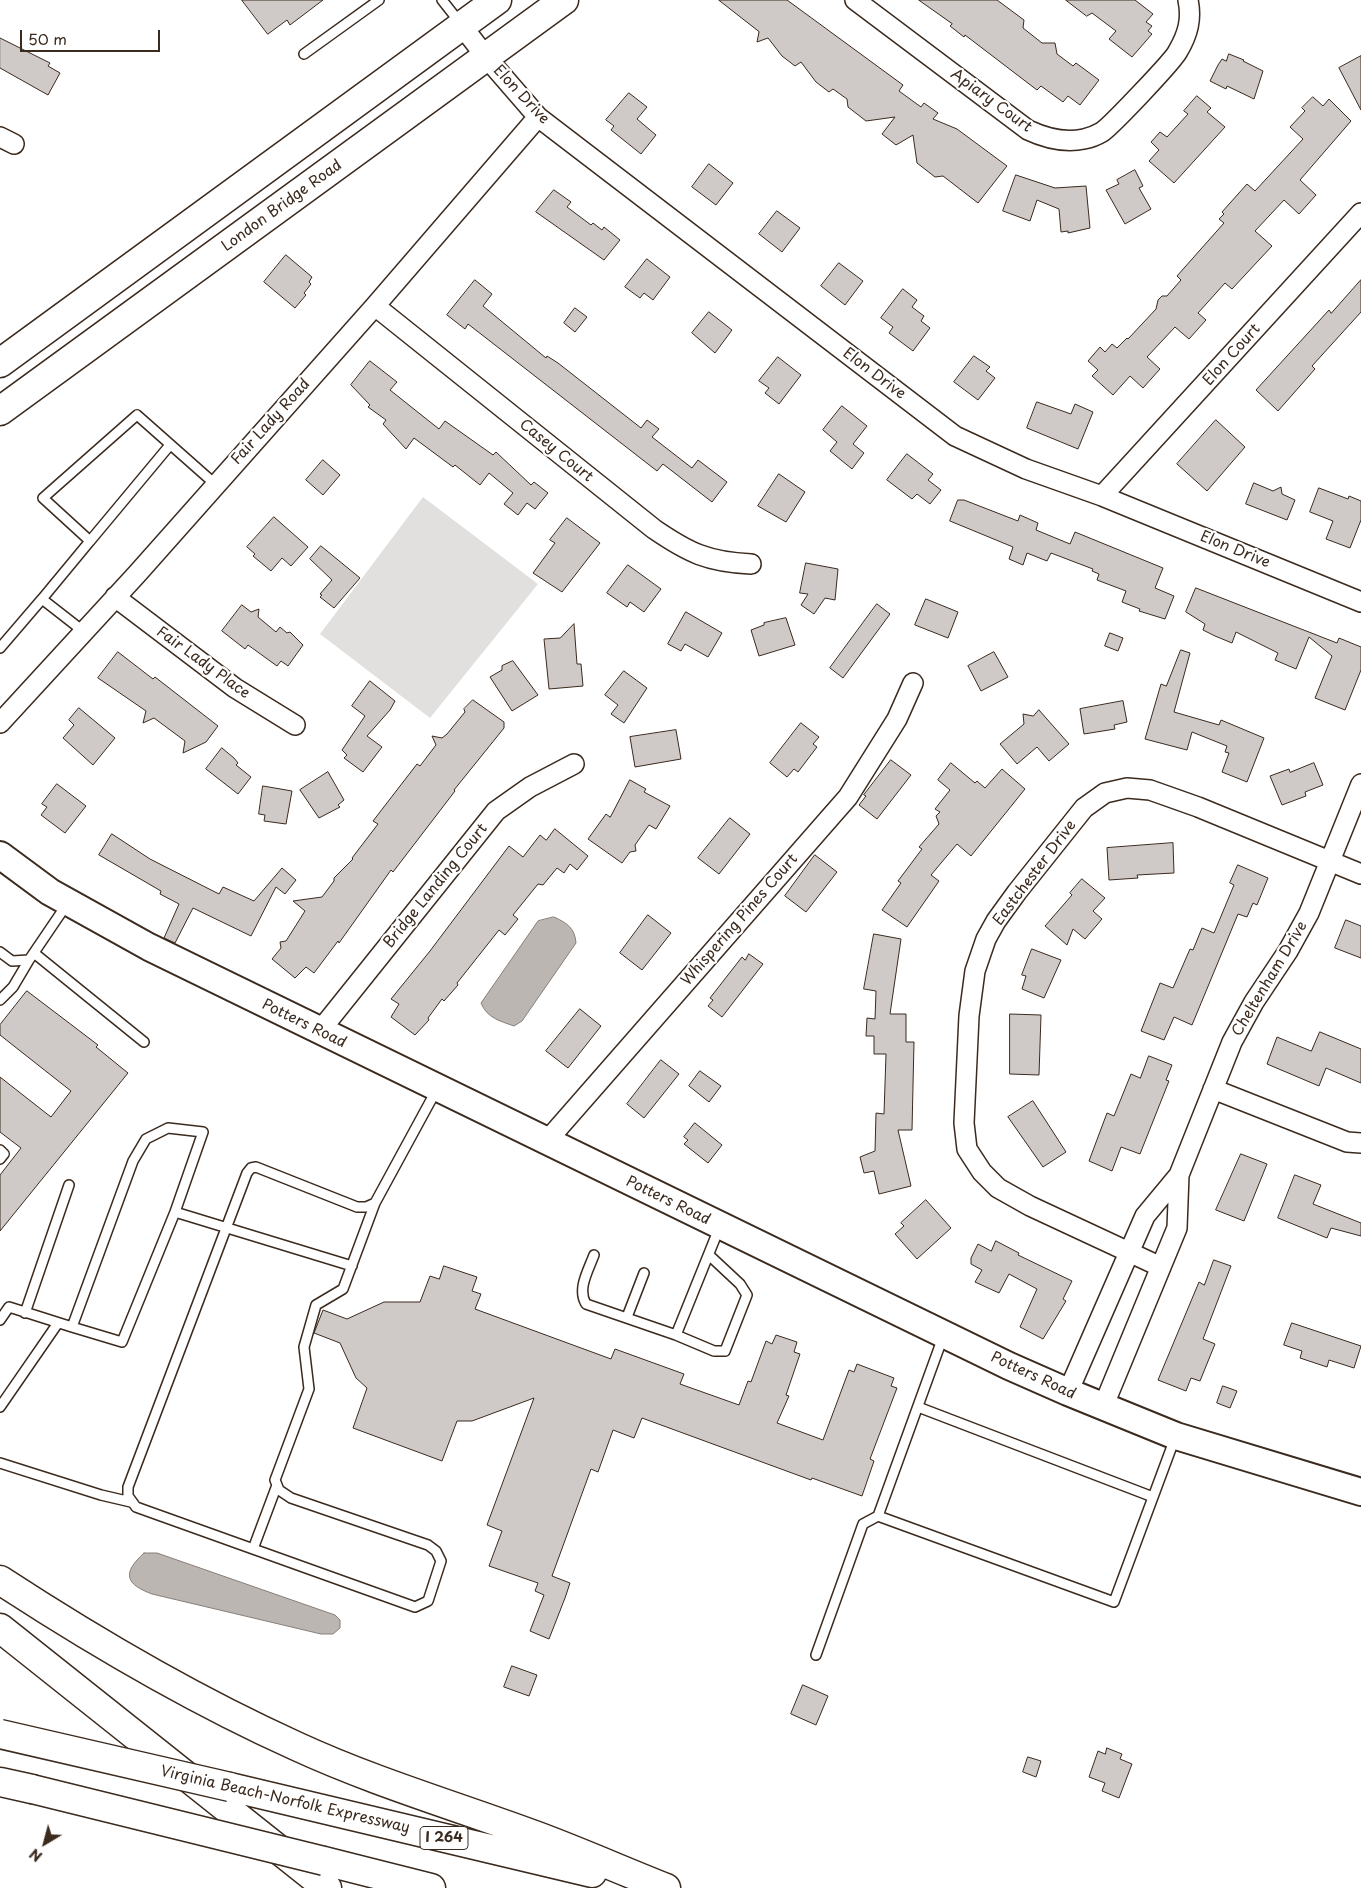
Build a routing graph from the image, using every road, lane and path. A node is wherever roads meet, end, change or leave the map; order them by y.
1 (380, 0) edge
2 (442, 0) edge
3 (498, 0) edge
4 (564, 0) edge
5 (855, 0) edge
6 (1188, 0) edge
7 (462, 26) junction
8 (304, 54) dead end
9 (486, 57) junction
10 (538, 117) junction
11 (1361, 213) edge
12 (374, 306) junction
13 (0, 363) edge
14 (0, 411) edge
15 (170, 445) junction
16 (215, 484) junction
17 (1102, 496) junction
18 (90, 542) junction
19 (751, 564) dead end
20 (115, 597) junction
21 (42, 599) junction
22 (1361, 602) edge
23 (82, 631) junction
24 (0, 648) edge
25 (913, 683) dead end
26 (0, 723) edge
27 (295, 724) dead end
28 (574, 764) dead end
29 (1361, 784) edge
30 (0, 855) edge
31 (1329, 862) junction
32 (1361, 874) edge
33 (68, 902) junction
34 (0, 952) edge
35 (32, 956) junction
36 (0, 1000) edge
37 (319, 1032) junction
38 (144, 1042) dead end
39 (437, 1089) junction
40 (1213, 1089) junction
41 (546, 1142) junction
42 (1361, 1143) edge
43 (0, 1150) edge
44 (0, 1159) edge
45 (1179, 1175) junction
46 (69, 1185) dead end
47 (375, 1203) junction
48 (174, 1212) junction
49 (226, 1226) junction
50 (720, 1226) junction
51 (1129, 1252) junction
52 (594, 1255) dead end
53 (710, 1256) junction
54 (352, 1266) junction
55 (1161, 1268) junction
56 (644, 1273) dead end
57 (25, 1313) junction
58 (627, 1317) junction
59 (0, 1320) edge
60 (58, 1323) junction
61 (72, 1327) junction
62 (944, 1334) junction
63 (676, 1335) junction
64 (1068, 1392) junction
65 (0, 1407) edge
66 (918, 1407) junction
67 (1103, 1407) junction
68 (1176, 1436) junction
69 (0, 1463) edge
70 (277, 1485) junction
71 (1361, 1492) edge
72 (1153, 1497) junction
73 (131, 1502) junction
74 (878, 1516) junction
75 (253, 1549) junction
76 (0, 1580) edge
77 (0, 1628) edge
78 (816, 1655) dead end
79 (0, 1734) edge
80 (0, 1782) edge
81 (326, 1888) edge
82 (431, 1888) edge
83 (657, 1888) edge
84 (666, 1888) edge

1 - 8 lane
2 - 7 lane
3 - 7 main road
4 - 9 main road, London Bridge Road
5 - 6 street, Apiary Court
7 - 9 street, Elon Drive
7 - 13 main road
9 - 10 street, Elon Drive
9 - 14 main road, London Bridge Road
10 - 12 street, Fair Lady Road
10 - 17 street, Elon Drive
11 - 17 street, Elon Court
12 - 16 street, Fair Lady Road
12 - 19 street, Casey Court
15 - 16 lane
15 - 18 lane
15 - 18 lane
16 - 20 street, Fair Lady Road
17 - 22 street, Elon Drive
18 - 21 lane
20 - 23 street, Fair Lady Road
20 - 27 street, Fair Lady Place
21 - 23 lane
21 - 24 lane
23 - 26 street, Fair Lady Road
25 - 41 street, Whispering Pines Court
28 - 37 street, Bridge Landing Court
29 - 31 street, Cheltenham Drive
30 - 33 street, Potters Road
31 - 32 street, Eastchester Drive
31 - 40 street, Cheltenham Drive
31 - 51 street, Eastchester Drive
33 - 35 lane
33 - 37 street, Potters Road
34 - 35 lane
35 - 36 lane
35 - 38 lane
37 - 39 street, Potters Road
39 - 41 street, Potters Road
39 - 47 lane
40 - 42 street
40 - 45 street, Cheltenham Drive
41 - 50 street, Potters Road
43 - 44 lane
45 - 51 street, Cheltenham Drive
45 - 55 street, Cheltenham Drive
46 - 57 lane
47 - 49 lane
47 - 54 lane
48 - 49 lane
48 - 61 lane
48 - 61 lane
49 - 54 lane
49 - 73 lane
50 - 53 lane
50 - 62 street, Potters Road
51 - 55 street, Eastchester Drive
51 - 64 street, Cheltenham Drive
52 - 58 lane
53 - 63 lane
53 - 63 lane
54 - 70 lane
55 - 67 street, Cheltenham Drive
56 - 58 lane
57 - 59 lane
57 - 60 lane
58 - 63 lane
60 - 61 lane
60 - 65 lane
62 - 64 street, Potters Road
62 - 66 lane
64 - 67 street, Potters Road
66 - 72 lane
66 - 74 lane
67 - 68 street, Potters Road
68 - 71 street, Potters Road
68 - 72 lane
69 - 73 lane
70 - 75 lane
70 - 75 lane
72 - 74 lane
73 - 75 lane
74 - 78 lane
76 - 84 main road
77 - 81 main road
79 - 83 main road, Virginia Beach-Norfolk Expressway / I 264, bridge
80 - 82 main road, bridge

